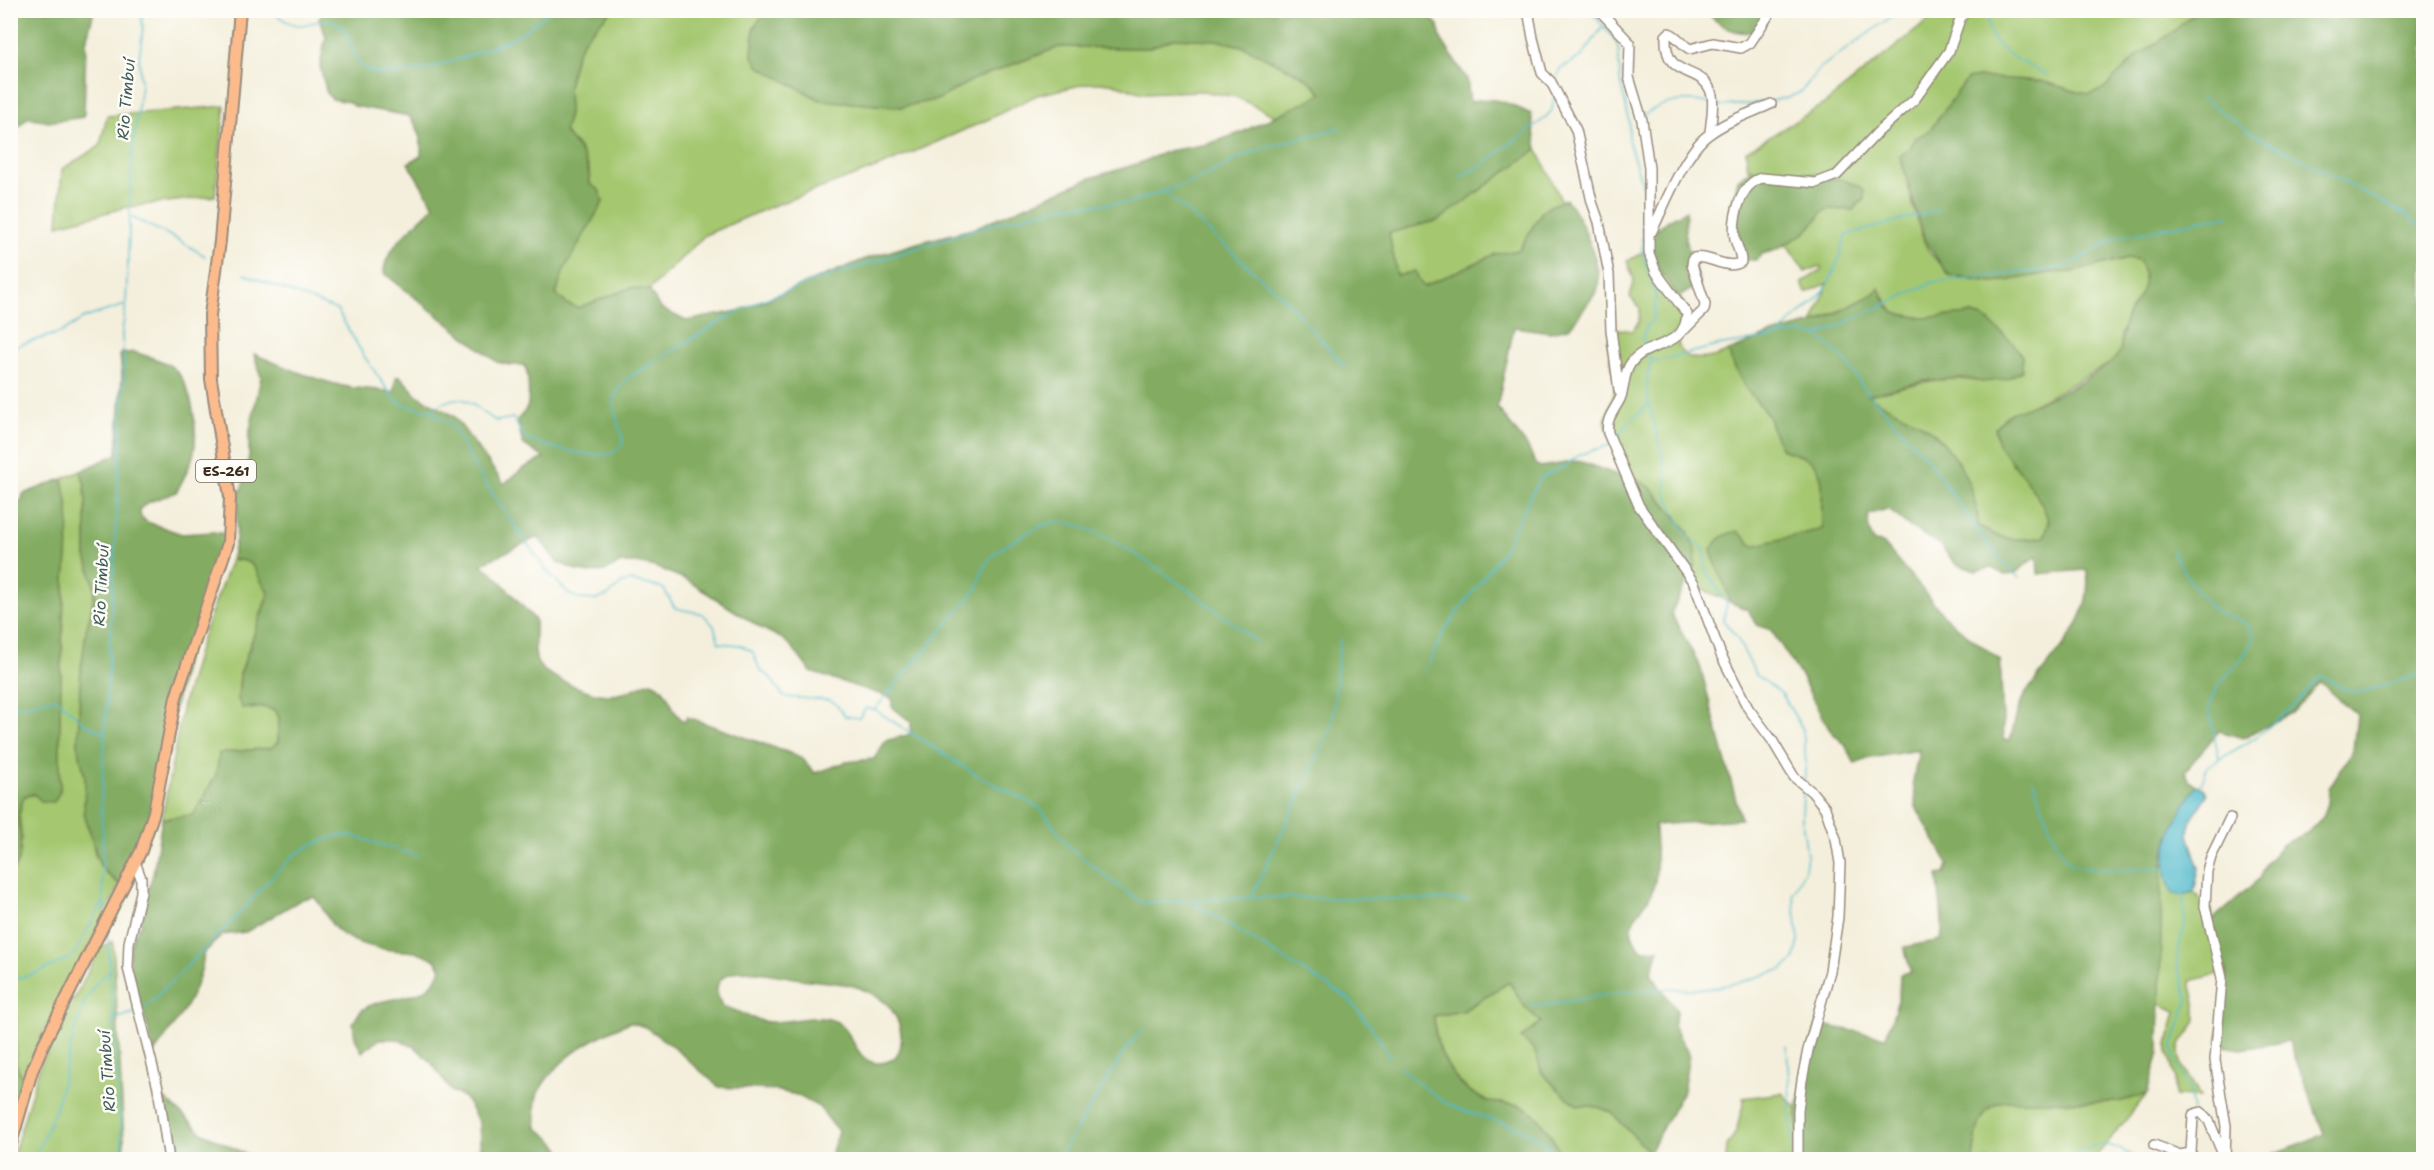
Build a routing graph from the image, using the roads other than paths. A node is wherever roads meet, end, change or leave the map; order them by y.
1 (240, 10) edge
2 (1528, 10) edge
3 (1599, 10) edge
4 (1772, 10) edge
5 (1966, 10) edge
6 (1772, 104) dead end
7 (1710, 133) junction
8 (1651, 233) junction
9 (1682, 333) junction
10 (1620, 399) junction
11 (2230, 818) dead end
12 (135, 862) junction
13 (2154, 1145) dead end
14 (10, 1147) edge
15 (169, 1160) edge
16 (1798, 1160) edge

1 - 12 main road, ES-261
2 - 10 street
3 - 8 street
4 - 7 street
5 - 9 street
6 - 7 street
7 - 8 street
8 - 9 street
9 - 10 street
10 - 16 street
11 - 13 street
12 - 14 main road, ES-261
12 - 15 street

